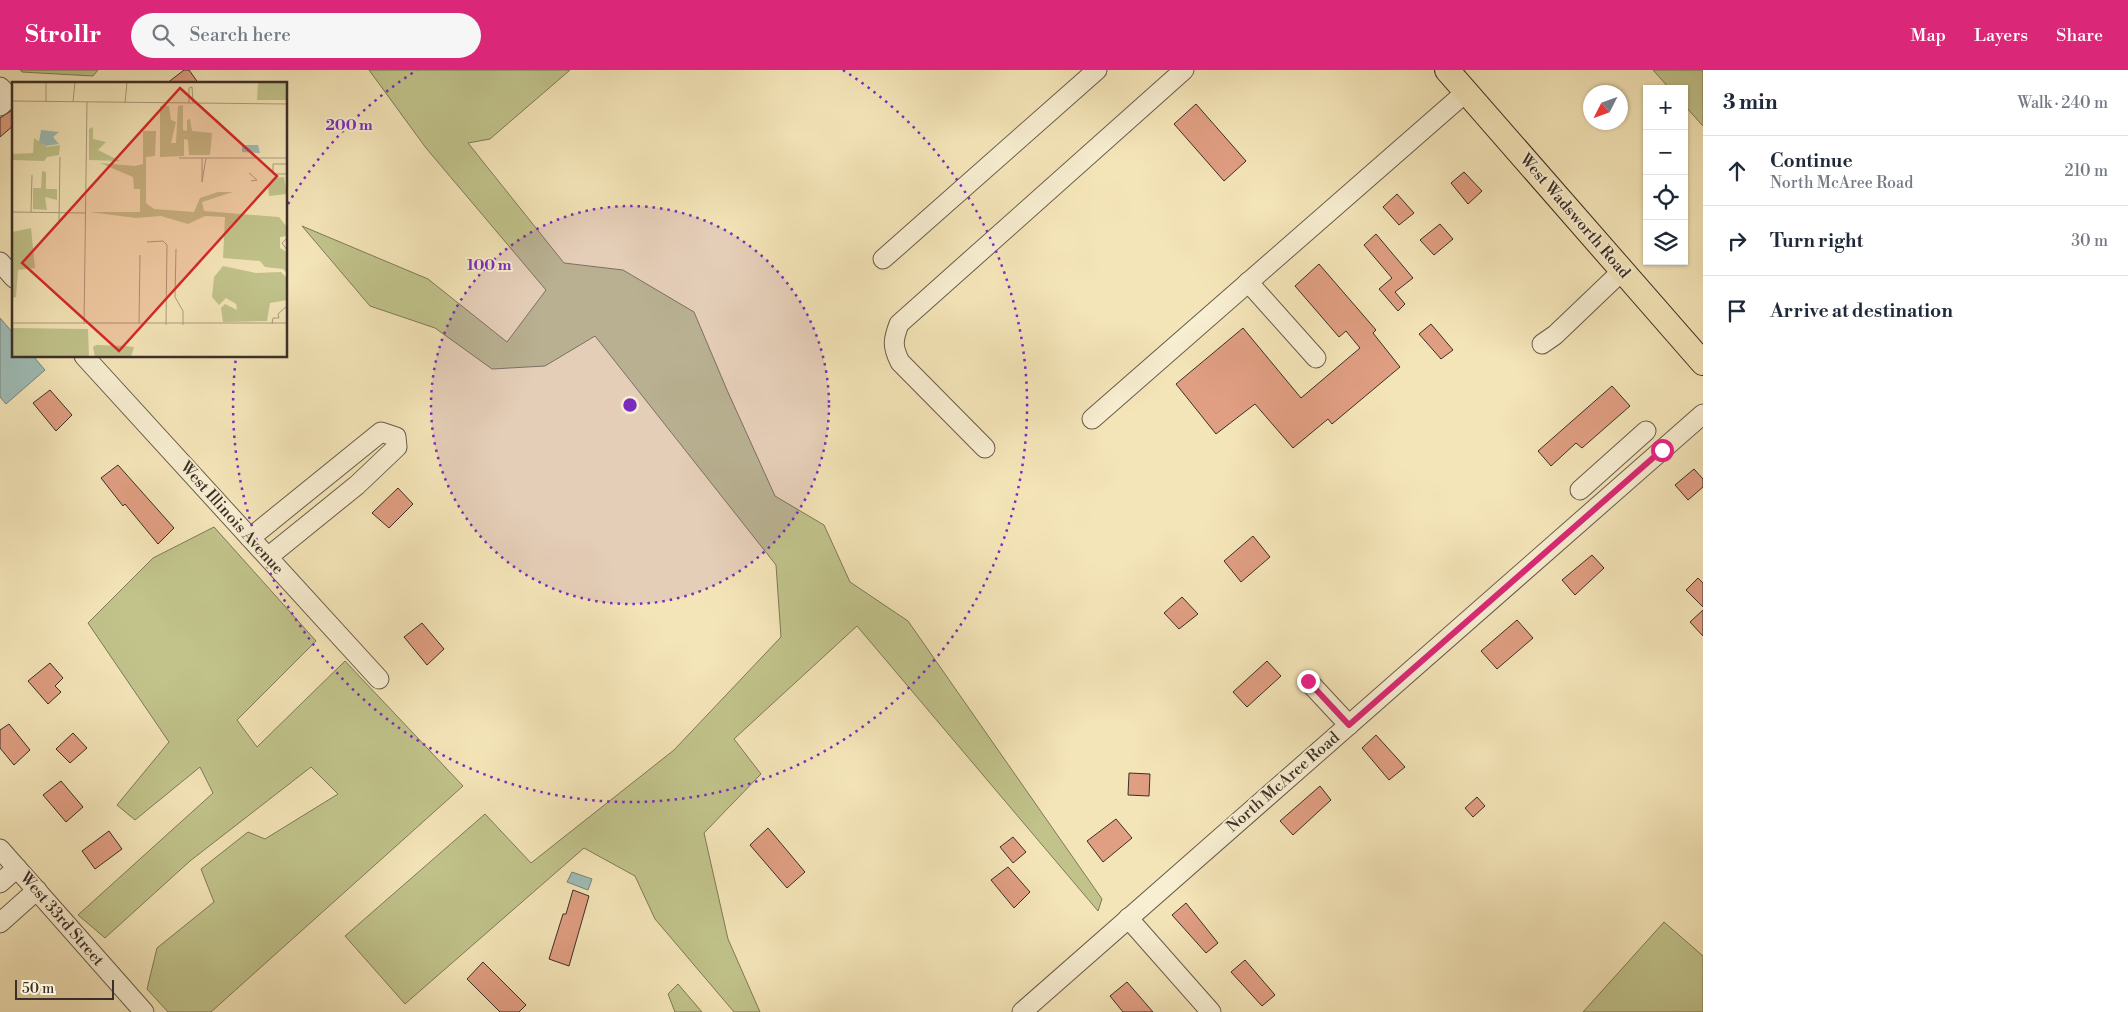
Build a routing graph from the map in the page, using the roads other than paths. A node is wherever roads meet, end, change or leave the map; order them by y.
1 (1097, 70) edge
2 (1184, 70) edge
3 (1446, 70) edge
4 (0, 87) edge
5 (1466, 92) junction
6 (0, 106) edge
7 (883, 259) dead end
8 (0, 262) edge
9 (1622, 271) junction
10 (12, 276) edge
11 (1248, 282) junction
12 (1542, 344) dead end
13 (86, 358) edge
14 (1316, 358) dead end
15 (1703, 363) edge
16 (1703, 414) edge
17 (1092, 419) dead end
18 (1646, 431) dead end
19 (985, 448) dead end
20 (1616, 458) junction
21 (1632, 476) junction
22 (1580, 490) dead end
23 (250, 538) junction
24 (268, 557) junction
25 (379, 679) dead end
26 (1308, 681) dead end
27 (1349, 725) junction
28 (0, 848) edge
29 (17, 868) junction
30 (0, 883) edge
31 (37, 890) junction
32 (1128, 918) junction
33 (0, 923) edge
34 (144, 1012) edge
35 (1022, 1012) edge
36 (1211, 1012) edge

1 - 7 street
2 - 19 street
3 - 5 main road, West Wadsworth Road
4 - 6 street
5 - 9 main road, West Wadsworth Road
5 - 11 street
8 - 10 street
9 - 12 street
9 - 15 main road, West Wadsworth Road
11 - 14 street
11 - 17 street
13 - 23 street, West Illinois Avenue
16 - 21 street, North McAree Road
18 - 20 street
20 - 21 street
20 - 22 street
21 - 27 street, North McAree Road
23 - 24 street, West Illinois Avenue
23 - 24 street
24 - 25 street, West Illinois Avenue
26 - 27 street
27 - 32 street, North McAree Road
28 - 29 street, West 33rd Street
29 - 30 street
29 - 31 street, West 33rd Street
31 - 33 street
31 - 34 street, West 33rd Street
32 - 35 street, North McAree Road
32 - 36 street

